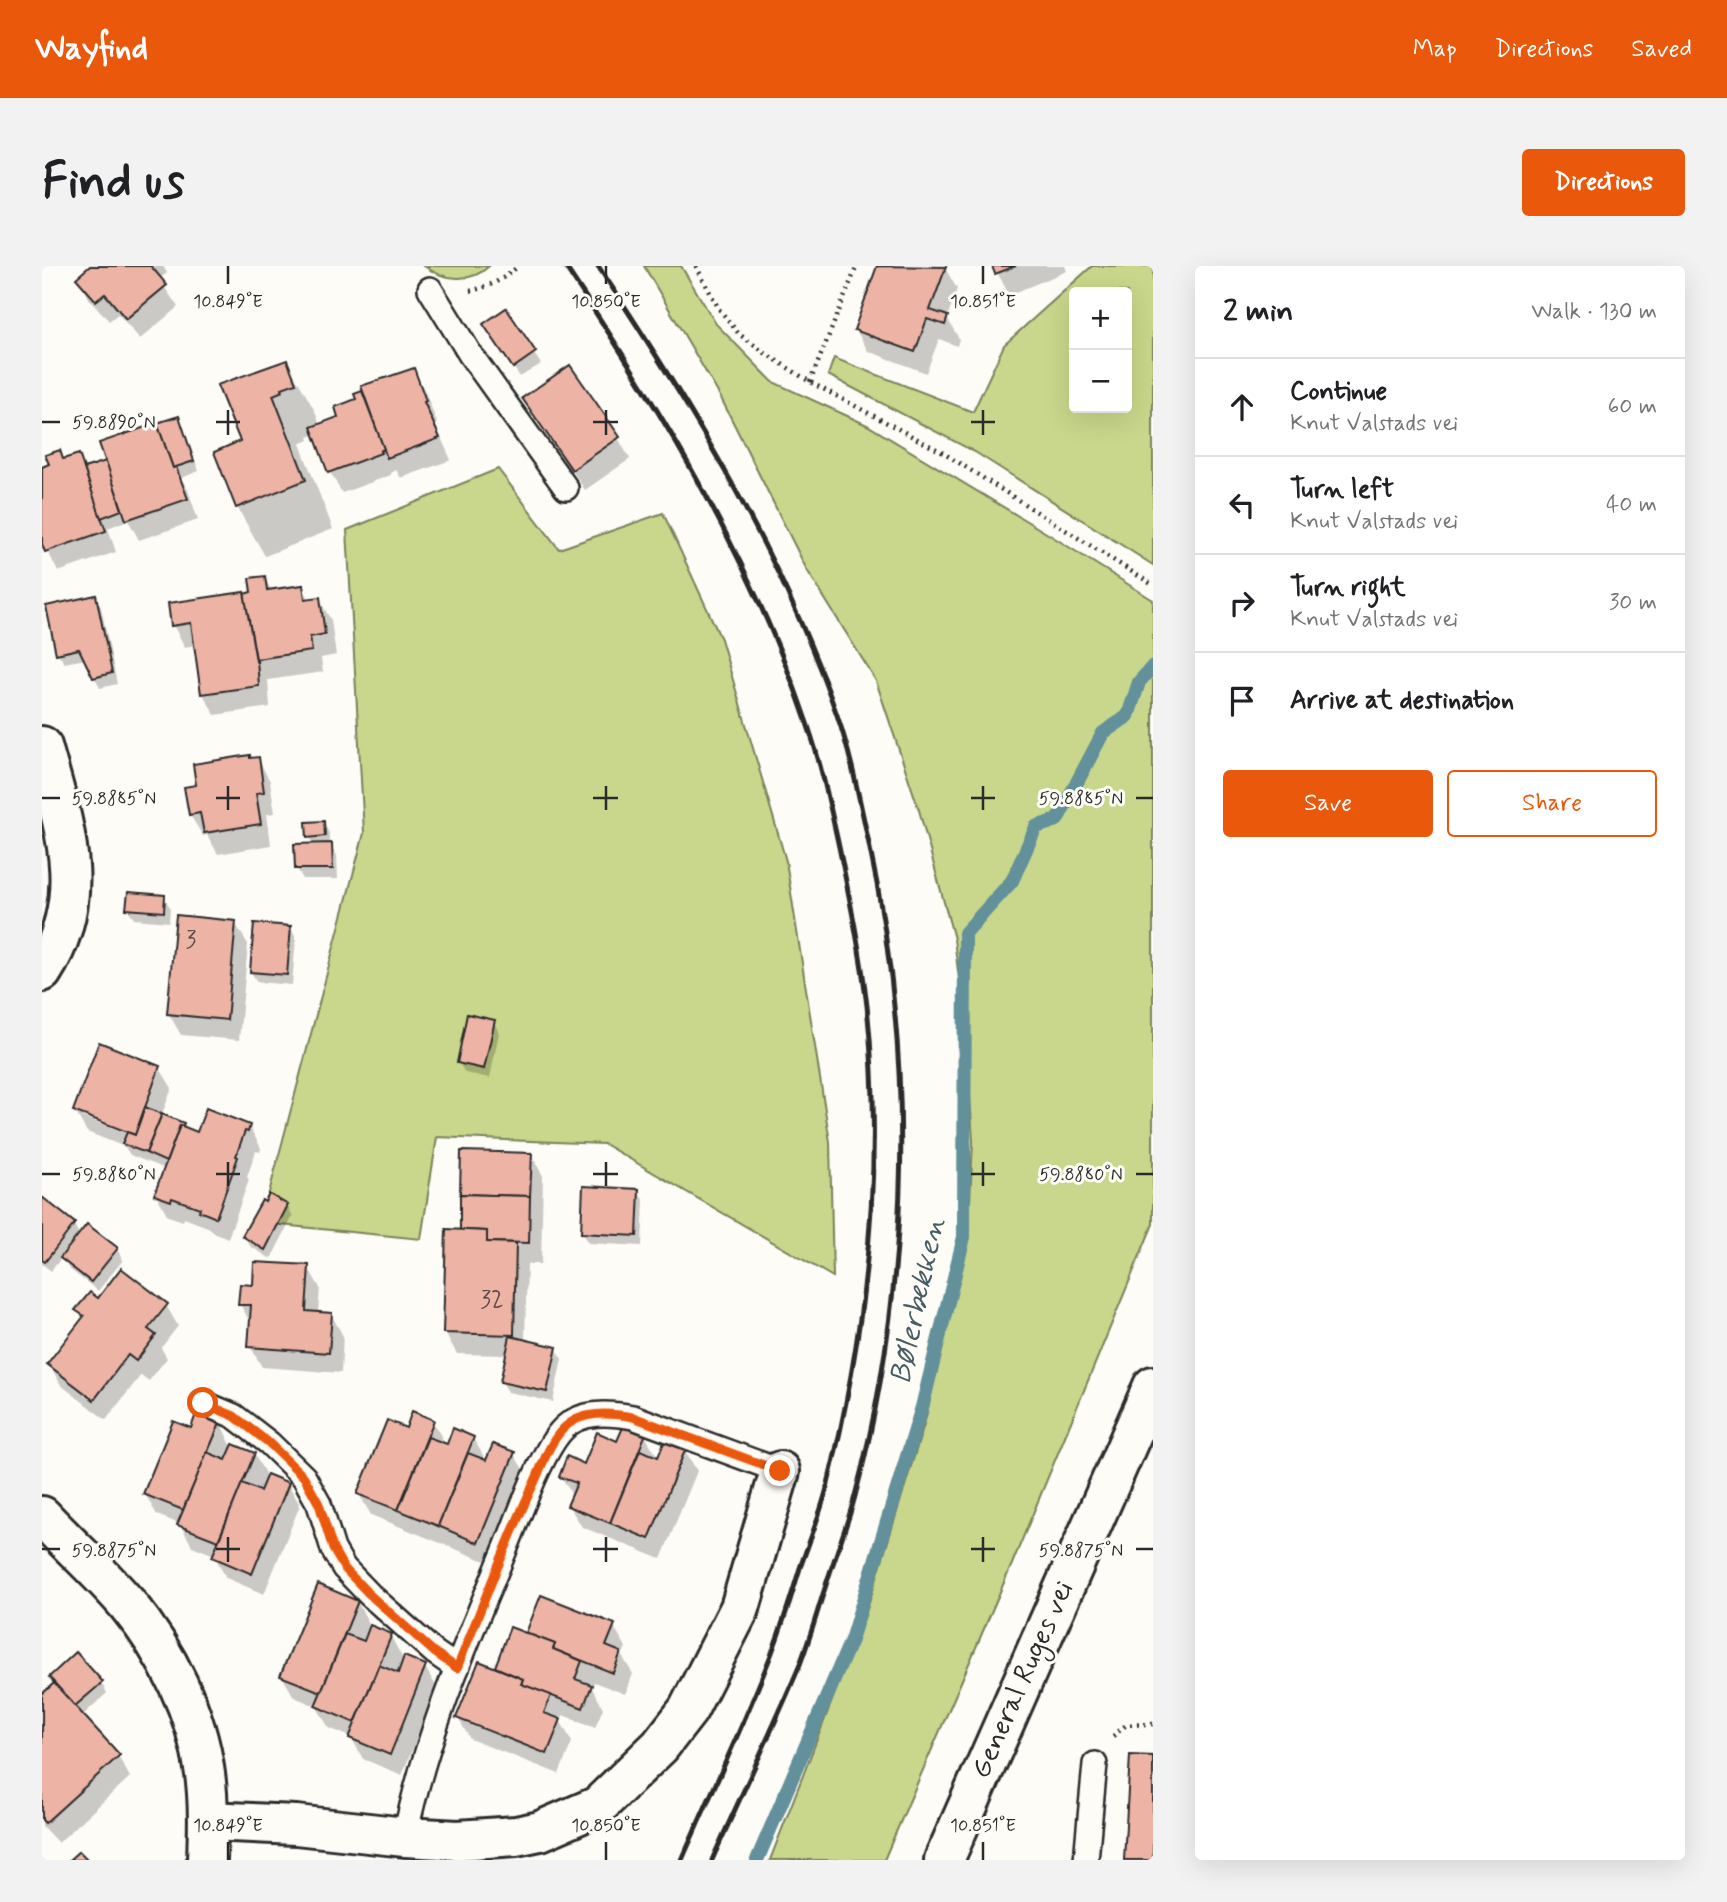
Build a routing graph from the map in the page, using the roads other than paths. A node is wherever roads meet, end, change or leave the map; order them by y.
1 (430, 289) dead end
2 (566, 488) dead end
3 (42, 746) edge
4 (42, 972) edge
5 (1153, 1385) edge
6 (203, 1403) dead end
7 (780, 1471) joint
8 (42, 1517) edge
9 (457, 1668) junction
10 (1095, 1764) dead end
11 (208, 1821) junction
12 (405, 1837) junction
13 (484, 1850) edge
14 (207, 1860) edge
15 (944, 1860) edge
16 (1086, 1860) edge

1 - 2 lane
3 - 4 street
5 - 15 street, General Ruges vei
6 - 9 lane
7 - 9 lane
7 - 13 street
8 - 11 street
9 - 12 lane
10 - 16 lane
11 - 12 street
11 - 14 street
12 - 13 street

